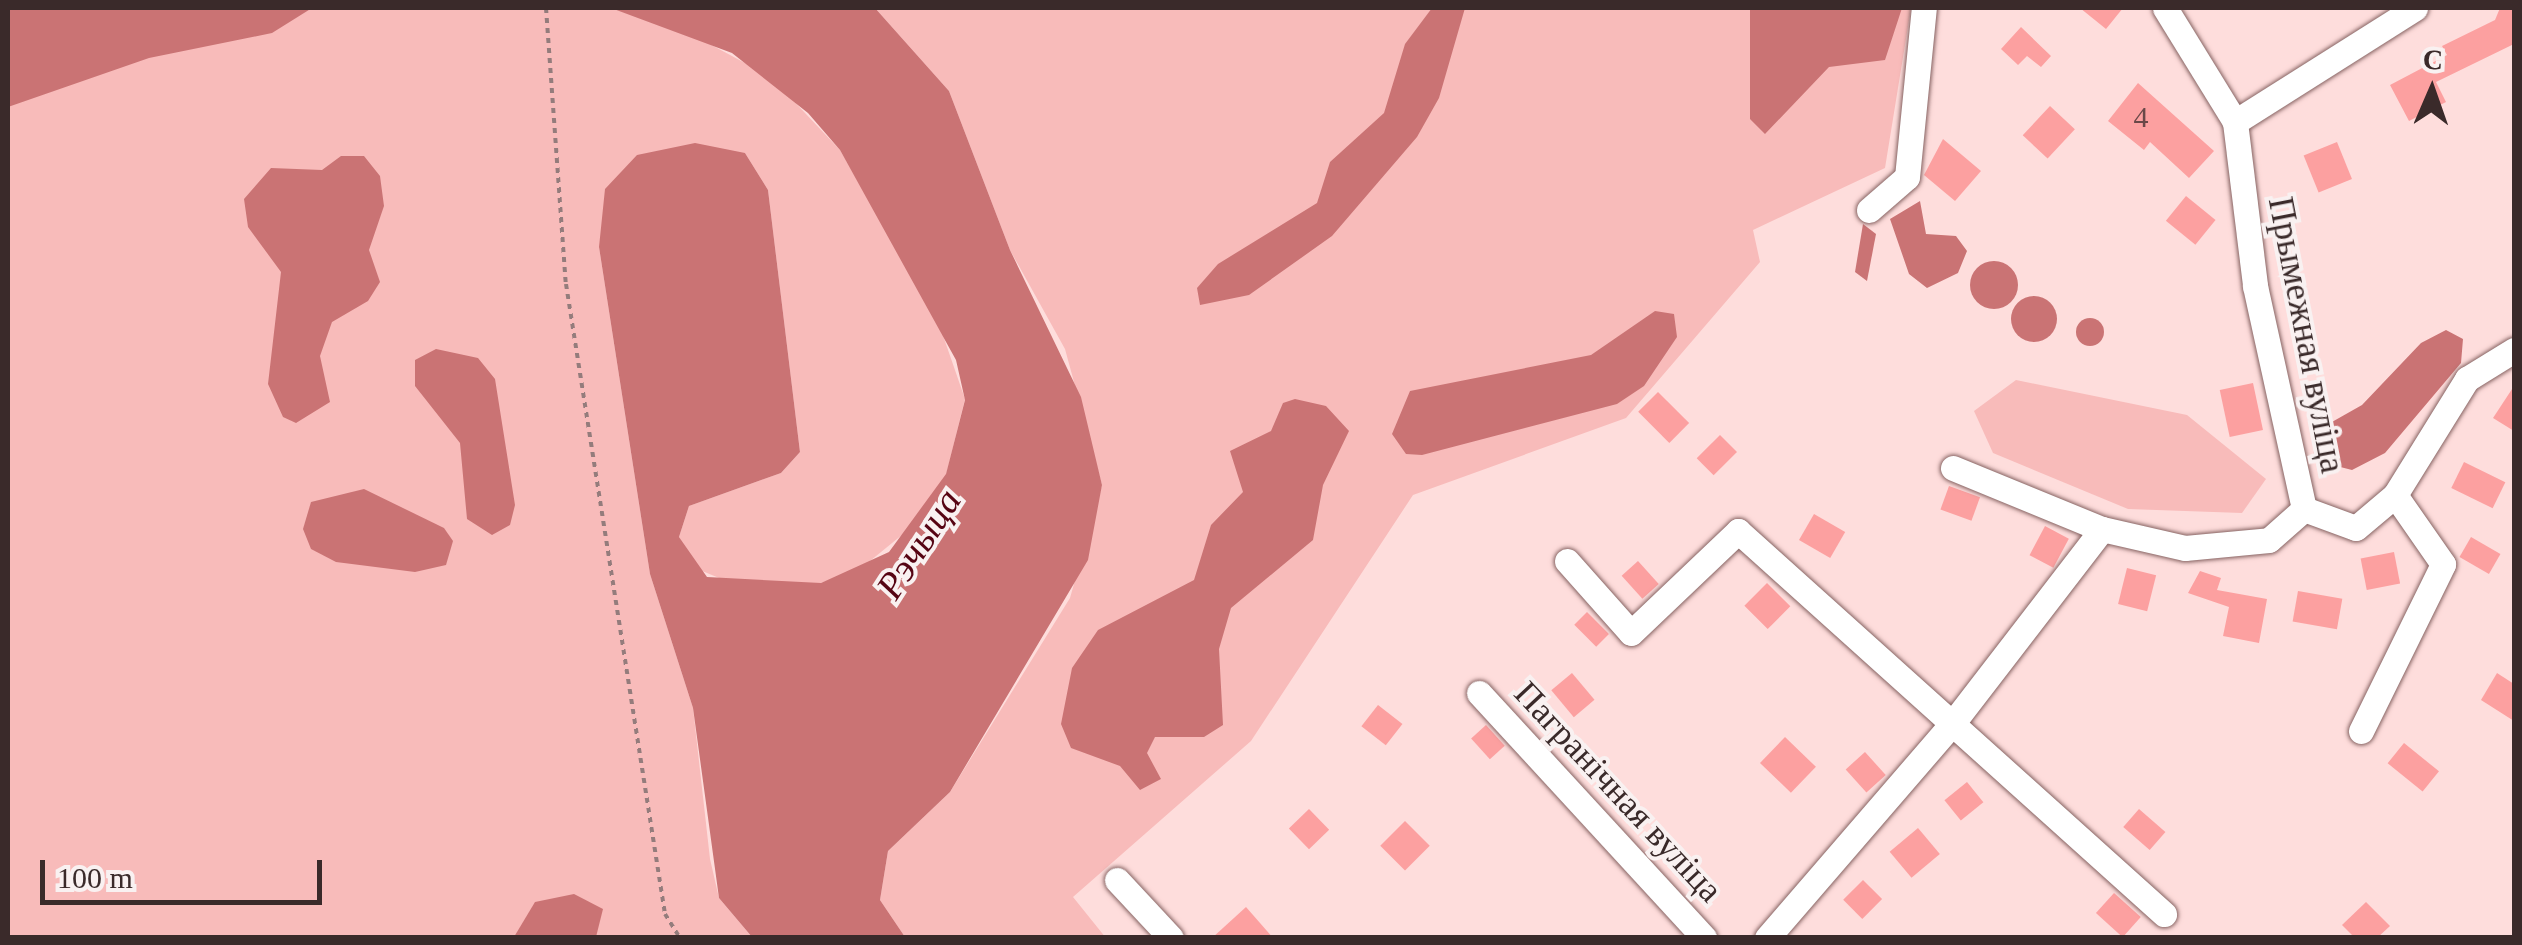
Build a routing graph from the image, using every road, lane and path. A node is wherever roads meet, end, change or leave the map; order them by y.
1 (546, 8) edge
2 (1924, 8) edge
3 (2165, 8) edge
4 (2415, 8) edge
5 (2235, 122) junction
6 (1869, 210) dead end
7 (2514, 350) edge
8 (1953, 468) dead end
9 (2395, 495) junction
10 (2304, 509) junction
11 (2102, 529) junction
12 (1567, 561) dead end
13 (1480, 693) dead end
14 (1952, 724) junction
15 (2361, 731) dead end
16 (1117, 880) dead end
17 (2164, 914) dead end
18 (680, 938) edge
19 (1171, 938) edge
20 (1704, 938) edge
21 (1767, 938) edge

1 - 18 path
2 - 6 street
3 - 5 street
4 - 5 street
5 - 10 street, Прымежная вуліца
7 - 9 street
8 - 11 street, Прымежная вуліца
9 - 10 street
9 - 15 street
10 - 11 street, Прымежная вуліца
11 - 14 street
12 - 14 street
13 - 20 street, Пагранічная вуліца
14 - 17 street
14 - 21 street
16 - 19 street

